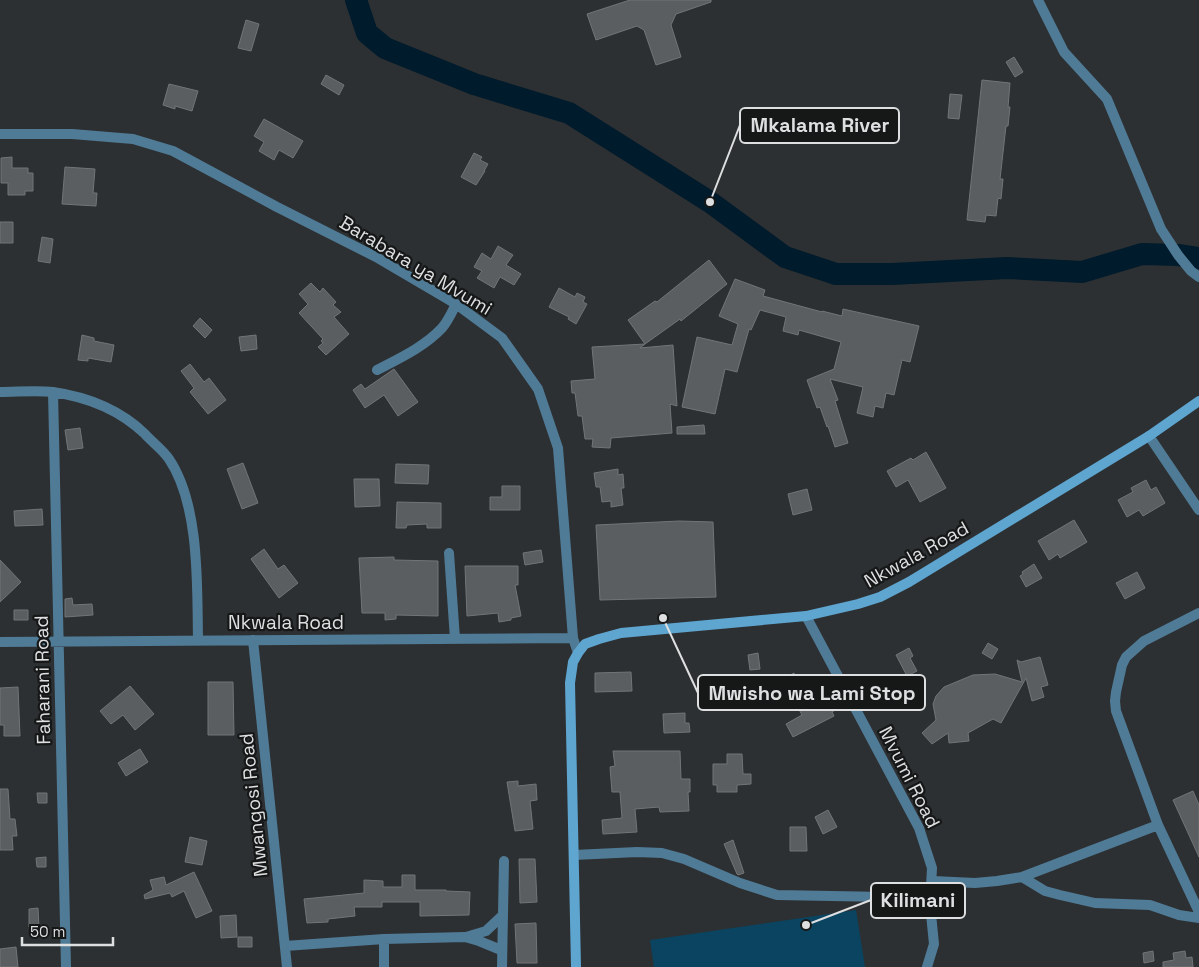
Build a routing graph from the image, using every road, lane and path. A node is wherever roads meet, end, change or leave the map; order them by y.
1 (1038, 0) edge
2 (0, 134) edge
3 (1199, 277) edge
4 (456, 304) junction
5 (376, 370) dead end
6 (0, 392) edge
7 (53, 392) junction
8 (1199, 402) edge
9 (1149, 436) junction
10 (1199, 510) edge
11 (449, 553) dead end
12 (1199, 613) edge
13 (806, 616) junction
14 (573, 638) junction
15 (454, 639) junction
16 (198, 640) junction
17 (253, 640) junction
18 (59, 641) junction
19 (0, 642) edge
20 (578, 653) junction
21 (1158, 825) junction
22 (574, 854) junction
23 (504, 861) dead end
24 (1022, 877) junction
25 (933, 881) junction
26 (930, 904) junction
27 (1199, 912) edge
28 (502, 916) junction
29 (1199, 918) edge
30 (465, 937) junction
31 (384, 939) junction
32 (285, 946) junction
33 (501, 950) junction
34 (66, 967) edge
35 (287, 967) edge
36 (384, 967) edge
37 (502, 967) edge
38 (576, 967) edge
39 (927, 967) edge

1 - 3 street
2 - 4 street, Barabara ya Mvumi
4 - 5 street
4 - 14 street, Barabara ya Mvumi
6 - 7 street
7 - 16 street
7 - 18 street, Faharani Road
8 - 9 street, Nkwala Road
9 - 10 street
9 - 13 street, Nkwala Road
11 - 15 street
12 - 21 street
13 - 20 street, Nkwala Road
13 - 25 street, Mvumi Road
14 - 15 street, Nkwala Road
14 - 20 street, Barabara ya Mvumi
15 - 17 street, Nkwala Road
16 - 17 street, Nkwala Road
16 - 18 street, Nkwala Road
17 - 32 street, Mwangosi Road
18 - 19 street, Nkwala Road
18 - 34 street, Faharani Road
20 - 22 street
21 - 24 street
21 - 27 street
22 - 26 street
22 - 38 street
23 - 28 street
24 - 25 street
24 - 29 street
25 - 26 street, Mvumi Road
26 - 39 street, Mvumi Road
28 - 30 street
28 - 33 street
30 - 31 street
30 - 33 street
31 - 32 street
31 - 36 street
32 - 35 street, Mwangosi Road
33 - 37 street

